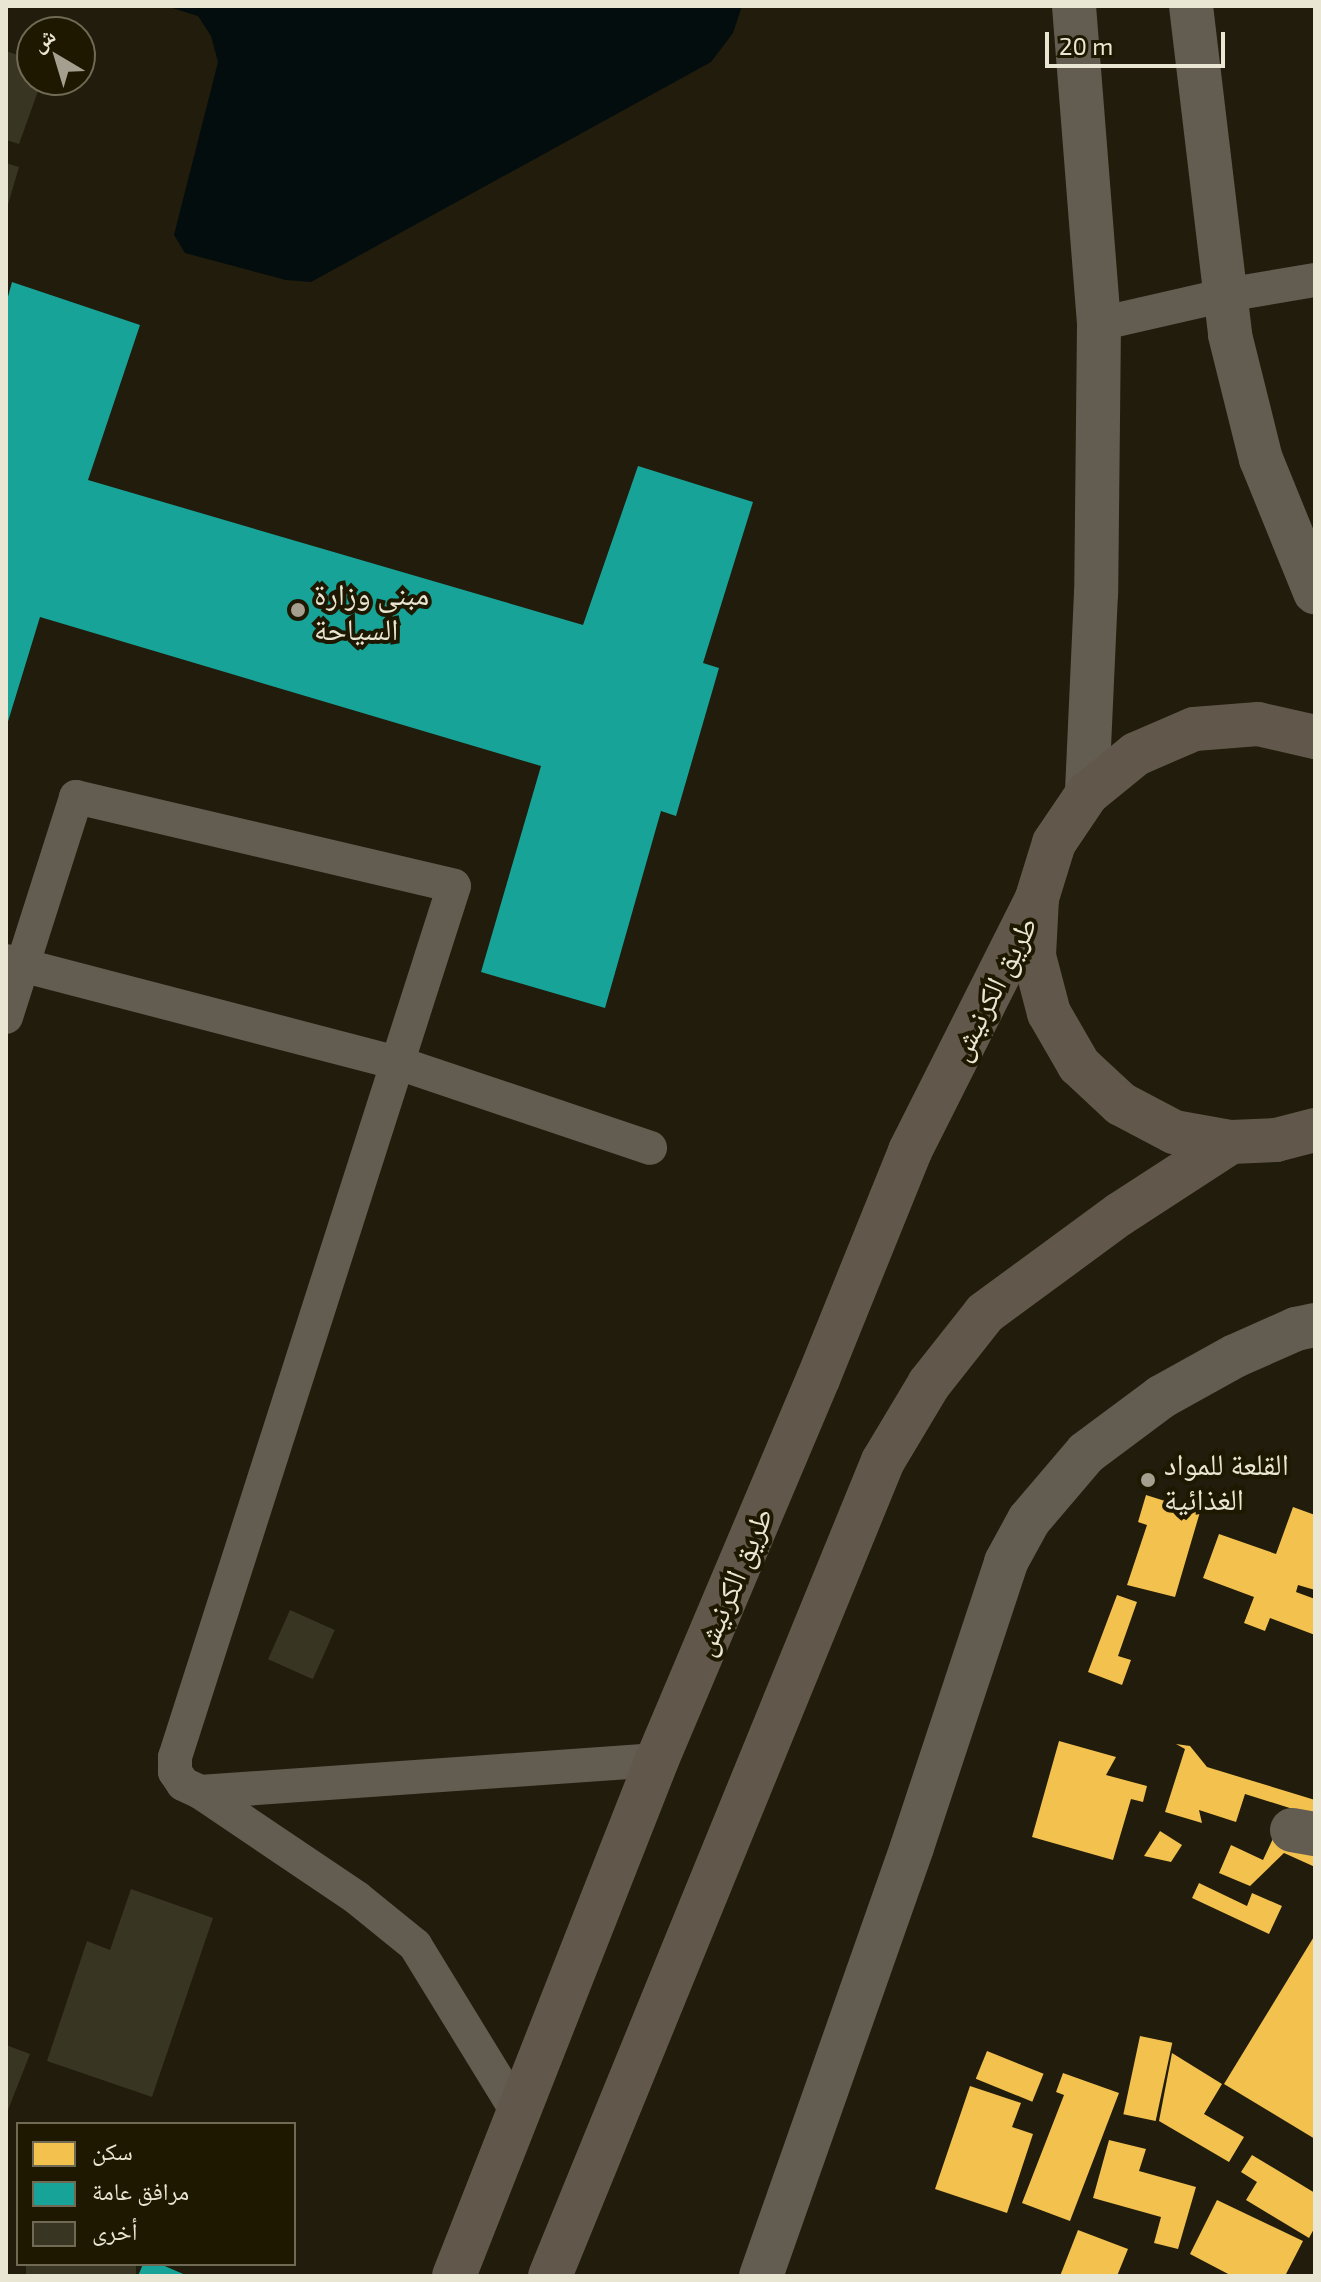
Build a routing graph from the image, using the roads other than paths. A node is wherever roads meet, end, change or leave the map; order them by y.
1 (1074, 6) edge
2 (1191, 6) edge
3 (1315, 280) edge
4 (1226, 295) junction
5 (1099, 324) junction
6 (1315, 592) edge
7 (1315, 737) edge
8 (1087, 794) junction
9 (1037, 898) junction
10 (14, 964) edge
11 (6, 1017) edge
12 (398, 1063) junction
13 (1315, 1130) edge
14 (1231, 1142) junction
15 (650, 1148) dead end
16 (1315, 1325) edge
17 (657, 1760) junction
18 (200, 1792) junction
19 (516, 2110) junction
20 (454, 2276) edge
21 (550, 2276) edge
22 (761, 2276) edge

1 - 5 street
2 - 4 street
3 - 4 lane
4 - 5 lane
4 - 6 street
5 - 8 street
7 - 8 highway
8 - 9 highway
9 - 14 highway
9 - 17 highway, طريق الكرنيش
10 - 11 lane
10 - 12 lane
10 - 12 lane
12 - 15 lane
12 - 18 lane
13 - 14 highway
14 - 21 highway
16 - 22 street
17 - 18 lane
17 - 19 highway, طريق الكرنيش
18 - 19 lane
19 - 20 highway, طريق الكرنيش

